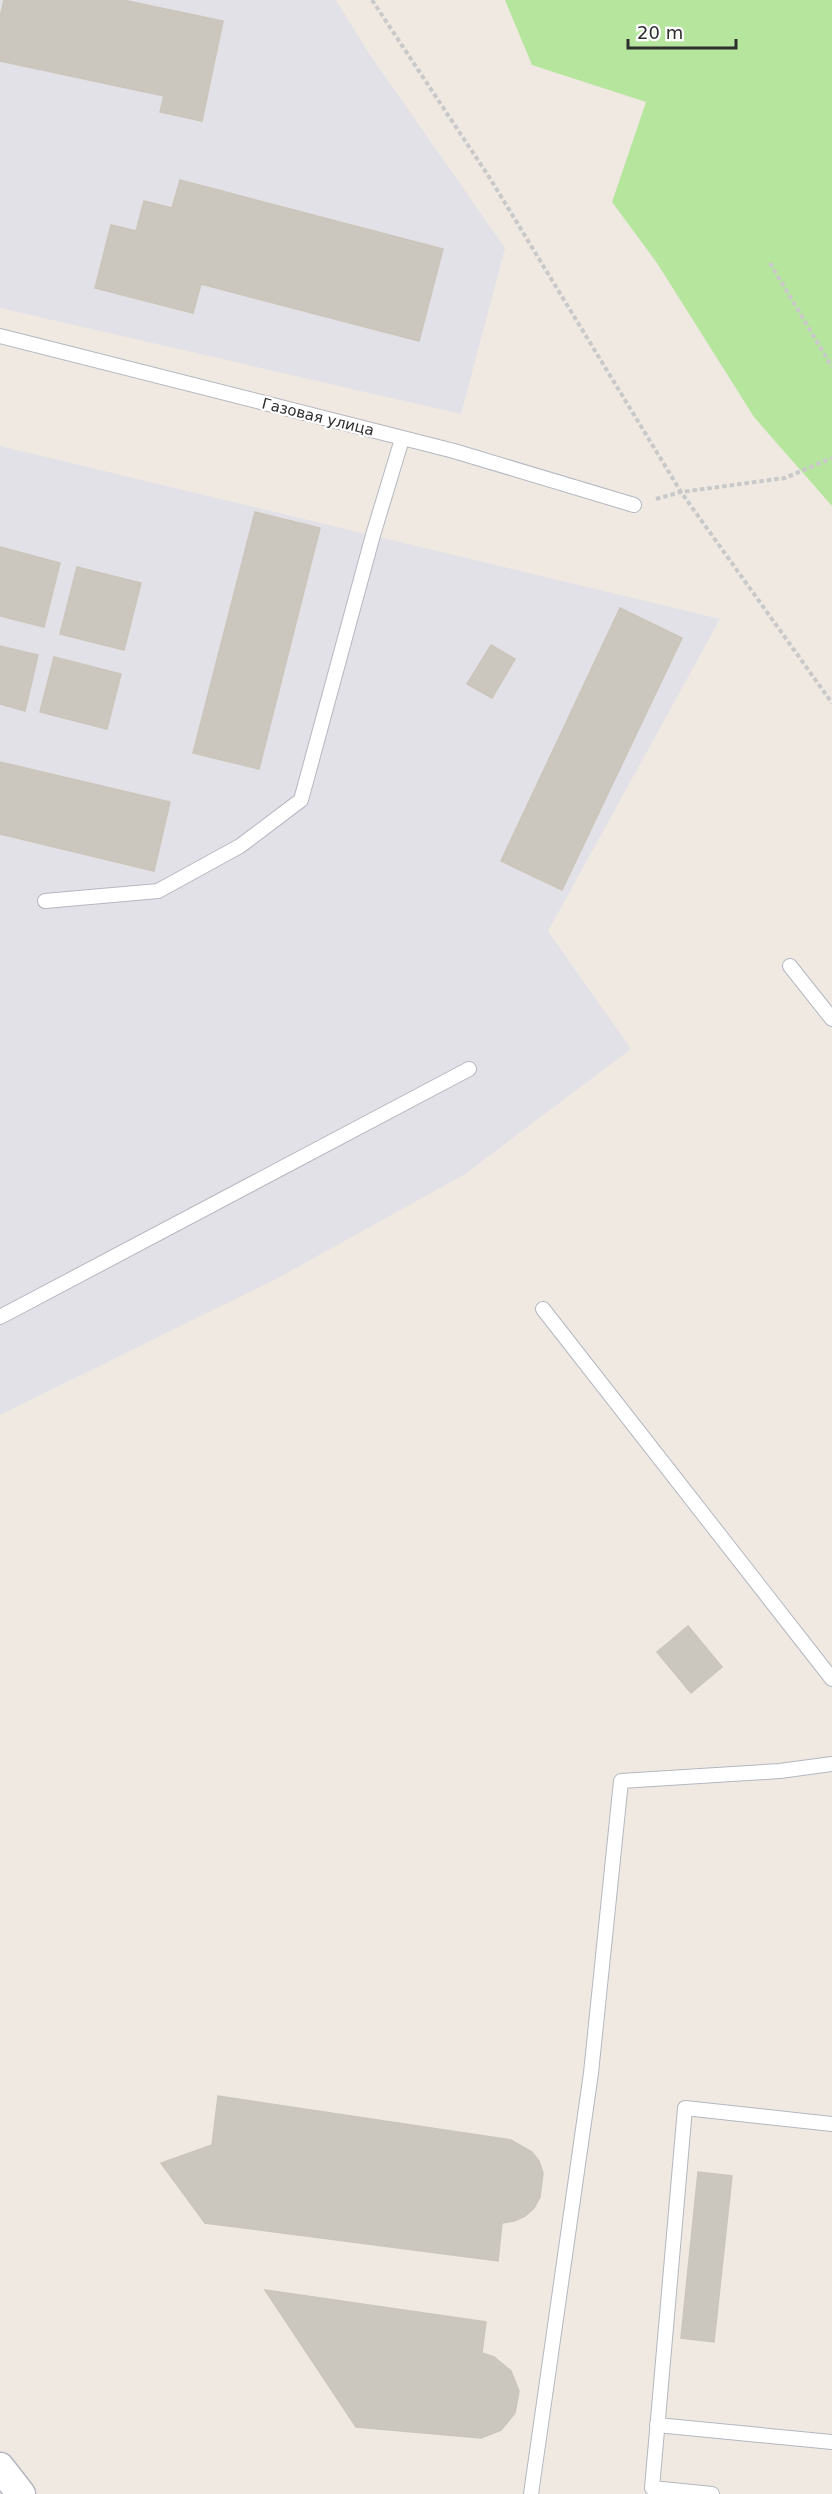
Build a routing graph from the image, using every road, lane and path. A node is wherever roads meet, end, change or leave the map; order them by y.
1 (372, 0) edge
2 (770, 264) dead end
3 (0, 336) edge
4 (832, 367) edge
5 (402, 439) junction
6 (832, 458) edge
7 (681, 492) junction
8 (634, 505) joint
9 (832, 703) edge
10 (45, 901) dead end
11 (790, 966) dead end
12 (832, 1019) edge
13 (469, 1069) dead end
14 (543, 1309) dead end
15 (0, 1317) edge
16 (832, 1679) edge
17 (832, 1764) edge
18 (832, 2124) edge
19 (657, 2425) junction
20 (832, 2442) edge
21 (531, 2494) edge
22 (712, 2494) edge

1 - 7 path
2 - 4 path
3 - 5 lane, Газовая улица
5 - 8 lane, Газовая улица
5 - 10 lane
6 - 7 path
7 - 8 path
7 - 9 path
11 - 12 lane
13 - 15 lane
14 - 16 lane
17 - 21 lane
18 - 19 lane
19 - 20 lane
19 - 22 lane

